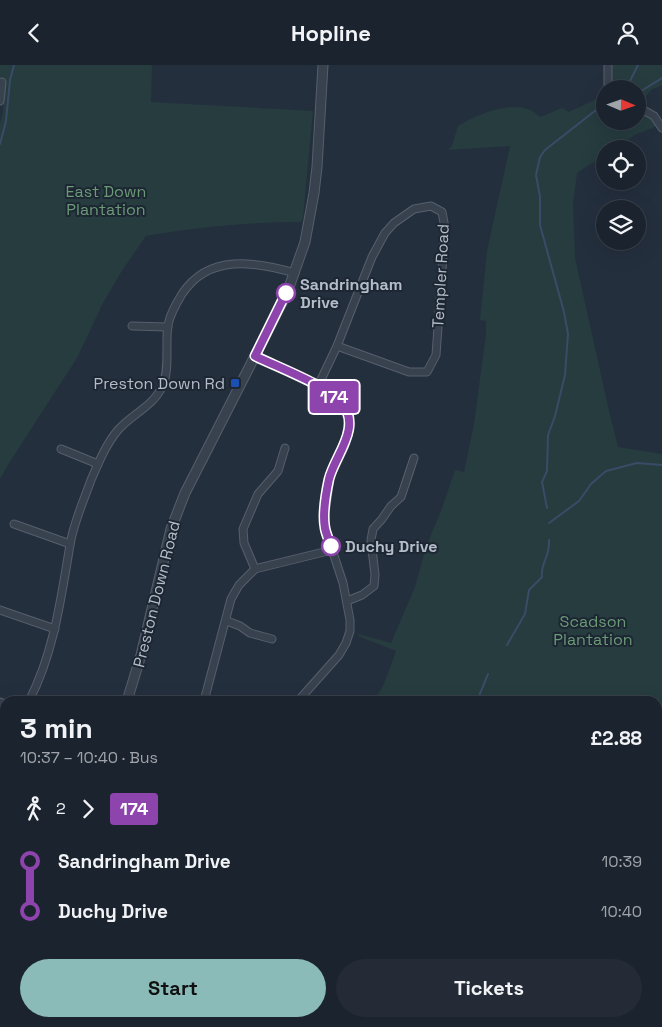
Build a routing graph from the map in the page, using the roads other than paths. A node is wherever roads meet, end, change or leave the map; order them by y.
1 (323, 65) edge
2 (608, 65) edge
3 (608, 80) edge
4 (2, 81) dead end
5 (0, 101) edge
6 (646, 112) edge
7 (662, 128) edge
8 (295, 273) junction
9 (132, 326) dead end
10 (168, 327) junction
11 (337, 346) junction
12 (255, 356) junction
13 (318, 386) junction
14 (285, 448) dead end
15 (61, 449) dead end
16 (414, 458) dead end
17 (98, 464) junction
18 (14, 524) dead end
19 (70, 543) junction
20 (332, 550) junction
21 (255, 569) junction
22 (347, 601) junction
23 (0, 610) edge
24 (226, 621) junction
25 (55, 629) junction
26 (272, 639) dead end
27 (32, 696) edge
28 (129, 696) edge
29 (205, 696) edge
30 (302, 696) edge

1 - 8 street, Preston Down Road
2 - 3 street
4 - 5 street
6 - 7 street
8 - 10 street
8 - 12 street, Preston Down Road
9 - 10 street
10 - 17 street
11 - 11 street, Templer Road
11 - 13 street, Templer Road
12 - 13 street
12 - 28 street, Preston Down Road
13 - 20 street
14 - 21 street
15 - 17 street
16 - 22 street
17 - 19 street
18 - 19 street
19 - 25 street
20 - 21 street
20 - 22 street
21 - 24 street
22 - 30 street
23 - 25 street
24 - 26 street
24 - 29 street
25 - 27 street

